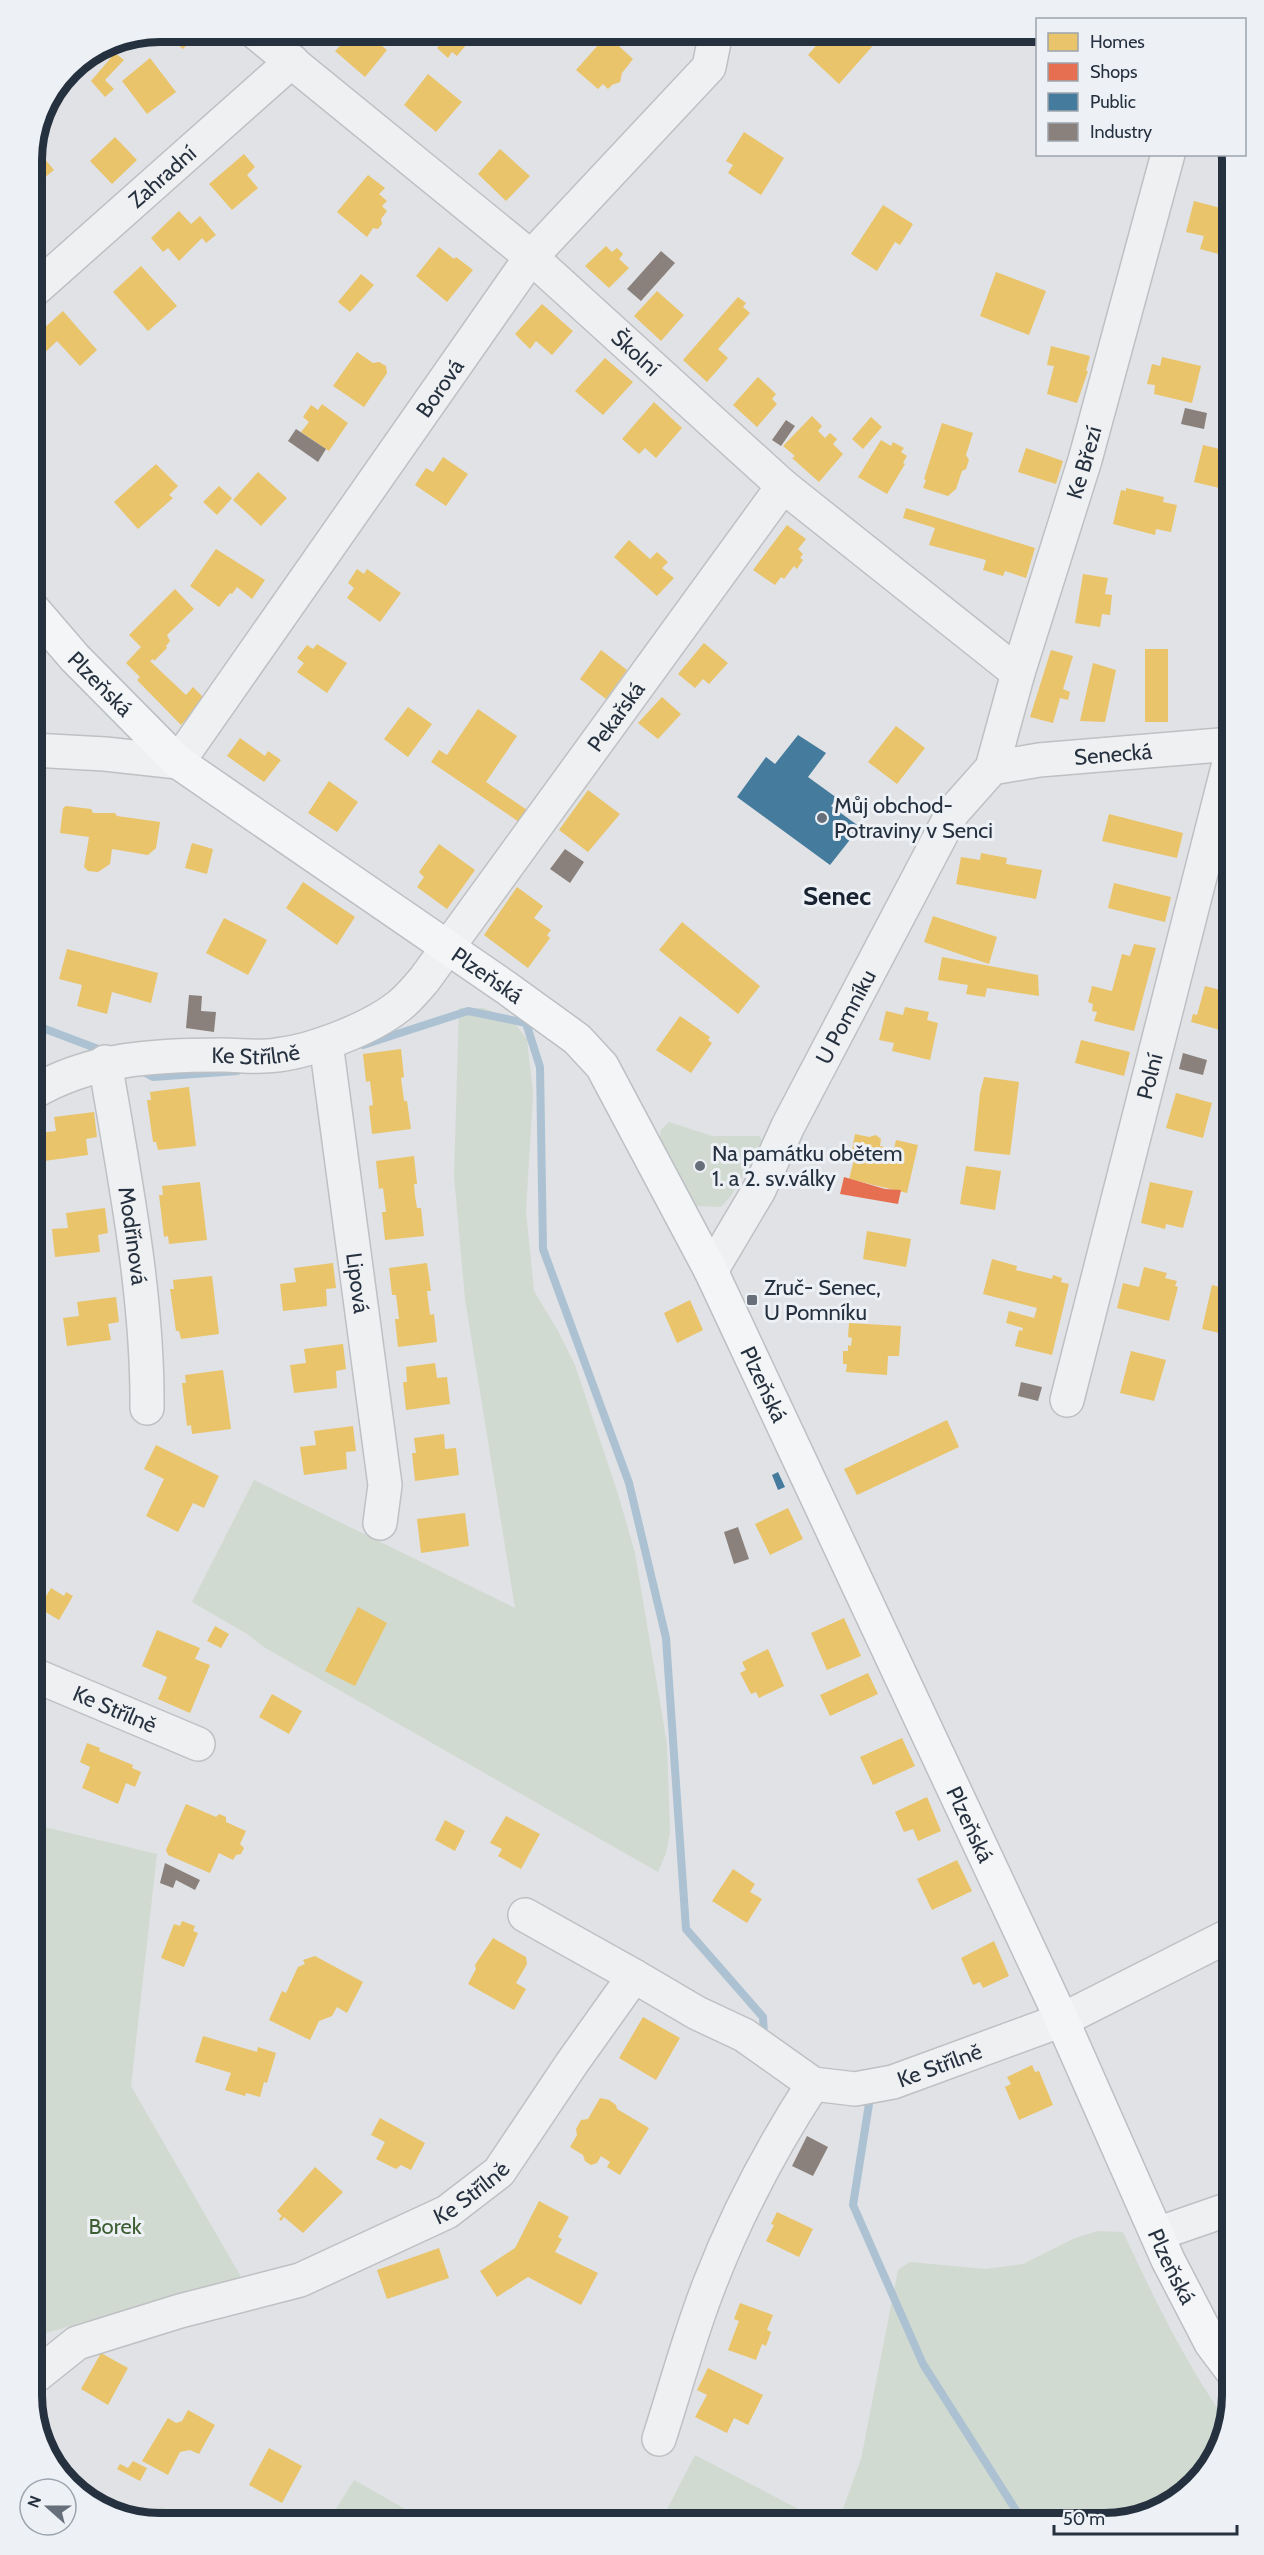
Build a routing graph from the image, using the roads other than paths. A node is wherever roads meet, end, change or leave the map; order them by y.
1 (268, 42) edge
2 (714, 42) edge
3 (292, 61) junction
4 (1167, 156) edge
5 (531, 257) junction
6 (42, 283) edge
7 (783, 486) junction
8 (42, 620) edge
9 (1018, 673) junction
10 (1222, 745) edge
11 (42, 751) edge
12 (178, 762) junction
13 (992, 768) junction
14 (1222, 794) edge
15 (447, 948) junction
16 (326, 1043) junction
17 (105, 1062) junction
18 (42, 1087) edge
19 (711, 1272) junction
20 (1067, 1400) dead end
21 (147, 1408) dead end
22 (380, 1523) dead end
23 (42, 1678) edge
24 (198, 1744) dead end
25 (525, 1915) dead end
26 (1222, 1940) edge
27 (634, 1976) junction
28 (1062, 2020) junction
29 (813, 2084) junction
30 (1222, 2212) edge
31 (1157, 2234) junction
32 (1222, 2357) edge
33 (42, 2371) edge
34 (659, 2439) dead end

1 - 3 street, Školní
2 - 5 street, Borová
3 - 5 street, Školní
3 - 6 street, Zahradní
4 - 9 street, Ke Březí
5 - 7 street, Školní
5 - 12 street, Borová
7 - 9 street, Školní
7 - 15 street, Pekařská
8 - 12 main road, Plzeňská
9 - 13 street, Ke Březí
10 - 13 street, Senecká
11 - 12 street
12 - 15 main road, Plzeňská
13 - 19 street, U Pomníku
14 - 20 street, Polní
15 - 16 street, Ke Střílně
15 - 19 main road, Plzeňská
16 - 17 street, Ke Střílně
16 - 22 street, Lipová
17 - 18 street, Ke Střílně
17 - 21 street, Modřínová
19 - 28 main road, Plzeňská
23 - 24 street, Ke Střílně
25 - 27 street
26 - 28 street, Ke Střílně
27 - 29 street, Ke Střílně
27 - 33 street, Ke Střílně
28 - 29 street, Ke Střílně
28 - 31 main road, Plzeňská
29 - 34 street
30 - 31 street
31 - 32 main road, Plzeňská

